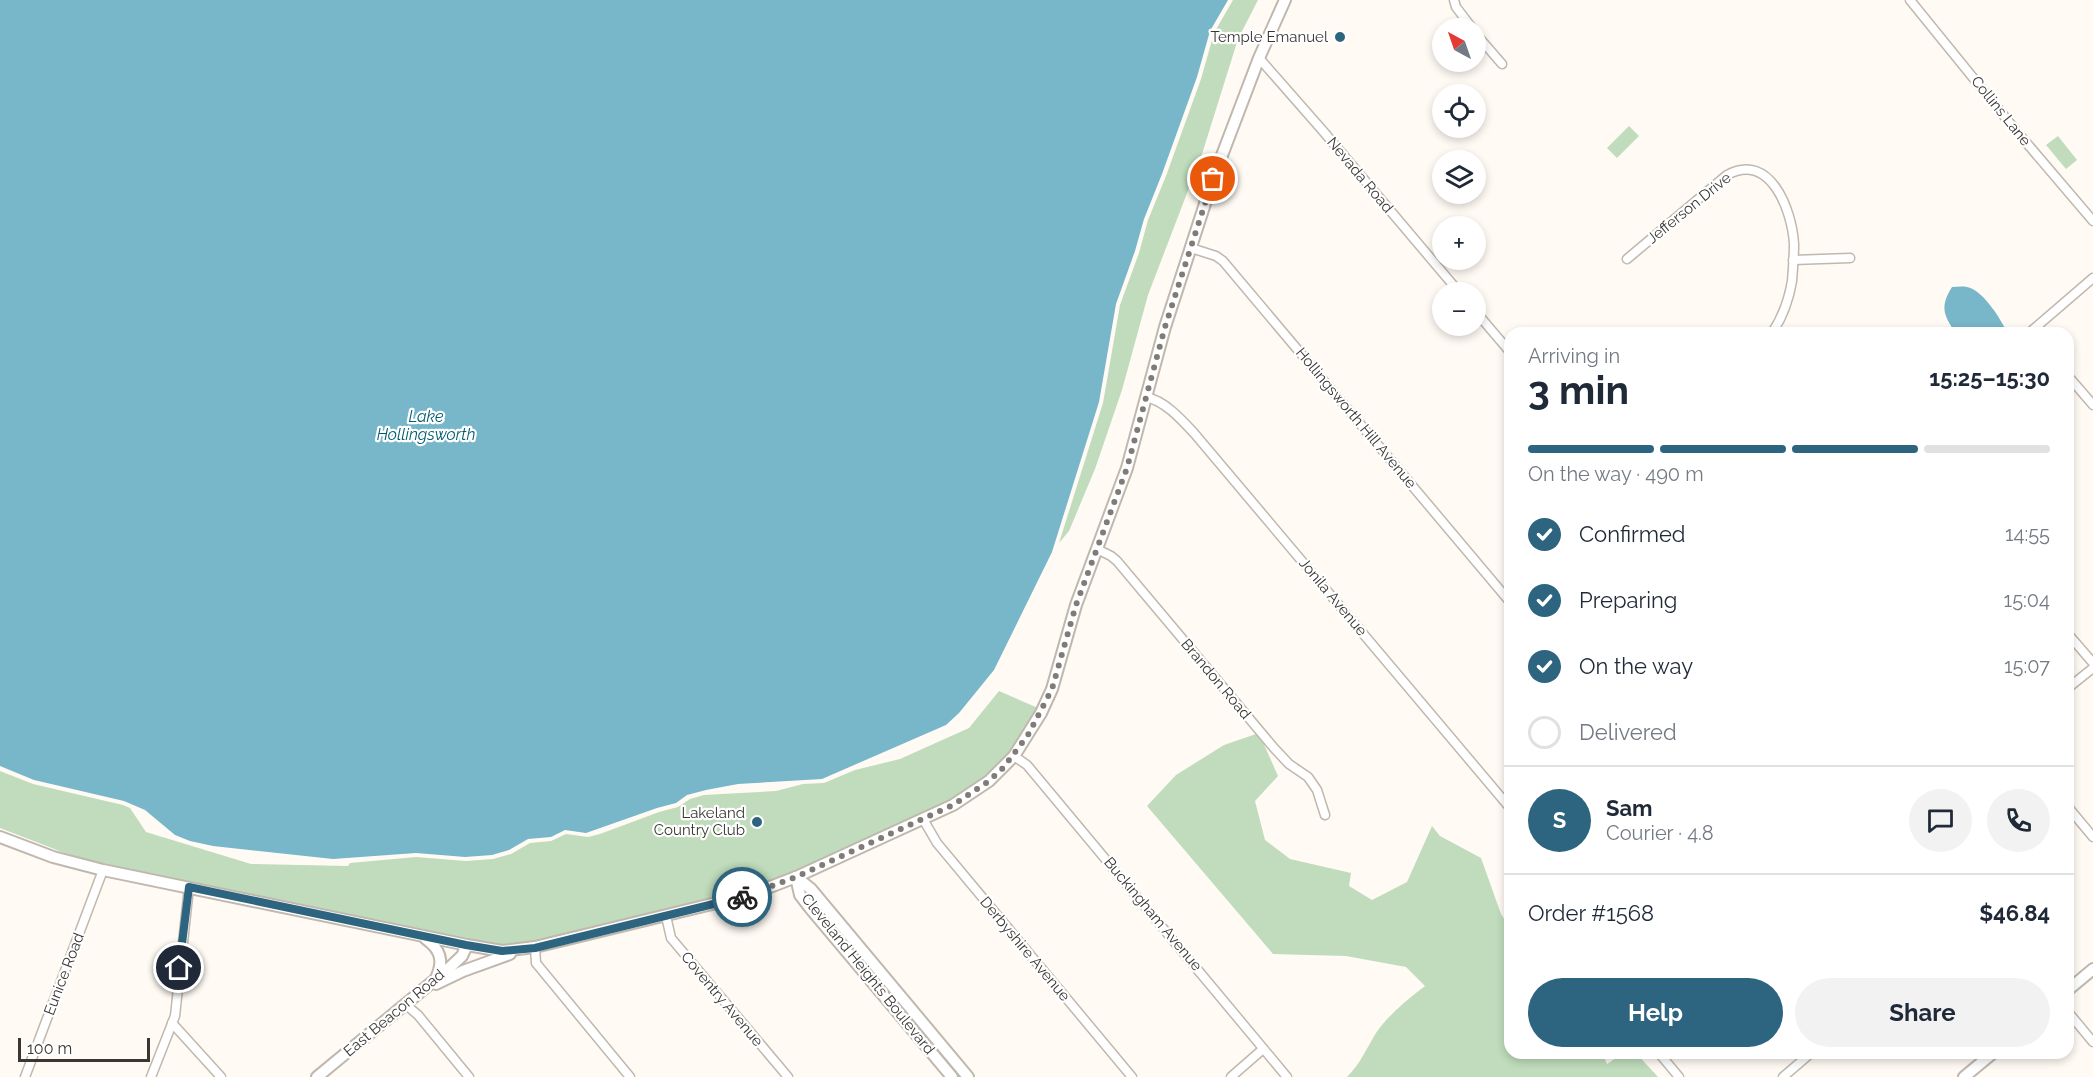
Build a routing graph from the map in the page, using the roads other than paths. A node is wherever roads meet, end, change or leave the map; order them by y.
1 (1285, 0) edge
2 (1454, 0) edge
3 (1910, 0) edge
4 (1464, 18) edge
5 (1486, 46) edge
6 (1259, 58) junction
7 (1502, 64) dead end
8 (2093, 222) edge
9 (1191, 248) junction
10 (1851, 258) dead end
11 (1627, 259) dead end
12 (1793, 260) junction
13 (2093, 278) edge
14 (1451, 282) edge
15 (1486, 324) edge
16 (1775, 327) edge
17 (2037, 327) edge
18 (1504, 345) edge
19 (2074, 383) edge
20 (1146, 397) junction
21 (2093, 405) edge
22 (1097, 549) junction
23 (1504, 595) edge
24 (2074, 641) edge
25 (2093, 663) edge
26 (2093, 668) edge
27 (2074, 683) edge
28 (1014, 756) junction
29 (1504, 801) edge
30 (2074, 814) edge
31 (1325, 815) dead end
32 (923, 819) junction
33 (0, 837) edge
34 (2093, 837) edge
35 (102, 870) junction
36 (796, 877) junction
37 (189, 887) junction
38 (666, 916) junction
39 (424, 937) junction
40 (466, 945) junction
41 (532, 948) junction
42 (2093, 969) edge
43 (436, 979) junction
44 (2074, 985) edge
45 (424, 988) junction
46 (405, 1004) junction
47 (2074, 1019) edge
48 (172, 1023) junction
49 (938, 1041) junction
50 (2093, 1042) edge
51 (928, 1048) junction
52 (1263, 1049) junction
53 (1664, 1059) edge
54 (1804, 1059) edge
55 (1986, 1059) edge
56 (25, 1077) edge
57 (151, 1077) edge
58 (221, 1077) edge
59 (317, 1077) edge
60 (469, 1077) edge
61 (630, 1077) edge
62 (788, 1077) edge
63 (952, 1077) edge
64 (968, 1077) edge
65 (1132, 1077) edge
66 (1231, 1077) edge
67 (1287, 1077) edge
68 (1679, 1077) edge
69 (1783, 1077) edge
70 (1964, 1077) edge

1 - 6 street
2 - 4 street
3 - 8 street, Collins Lane
5 - 7 street
6 - 9 street
6 - 14 street, Nevada Road
9 - 20 street
9 - 23 street, Hollingsworth Hill Avenue
10 - 12 street
11 - 12 street, Jefferson Drive
12 - 16 street, Jefferson Drive
13 - 17 street
15 - 18 street
19 - 21 street
20 - 22 street
20 - 29 street, Jonila Avenue
22 - 28 street
22 - 31 street, Brandon Road
24 - 25 street
26 - 27 street
28 - 32 street
28 - 52 street, Buckingham Avenue
30 - 34 street
32 - 36 street
32 - 65 street, Derbyshire Avenue
33 - 35 street
35 - 37 street
35 - 56 street, Eunice Road
36 - 38 street
36 - 49 street, Cleveland Heights Boulevard
36 - 51 street, Cleveland Heights Boulevard
37 - 39 street
37 - 48 street
38 - 41 street
38 - 62 street, Coventry Avenue
39 - 40 street
39 - 43 street
40 - 41 street
40 - 43 street, East Beacon Road
41 - 45 street
41 - 61 street
42 - 44 street
43 - 45 street, East Beacon Road
45 - 46 street, East Beacon Road
46 - 59 street, East Beacon Road
46 - 60 street
47 - 50 street
48 - 57 street
48 - 58 street
49 - 51 street
49 - 64 street, Cleveland Heights Boulevard
51 - 63 street, Cleveland Heights Boulevard
52 - 66 street
52 - 67 street, Buckingham Avenue
53 - 68 street
54 - 69 street
55 - 70 street

